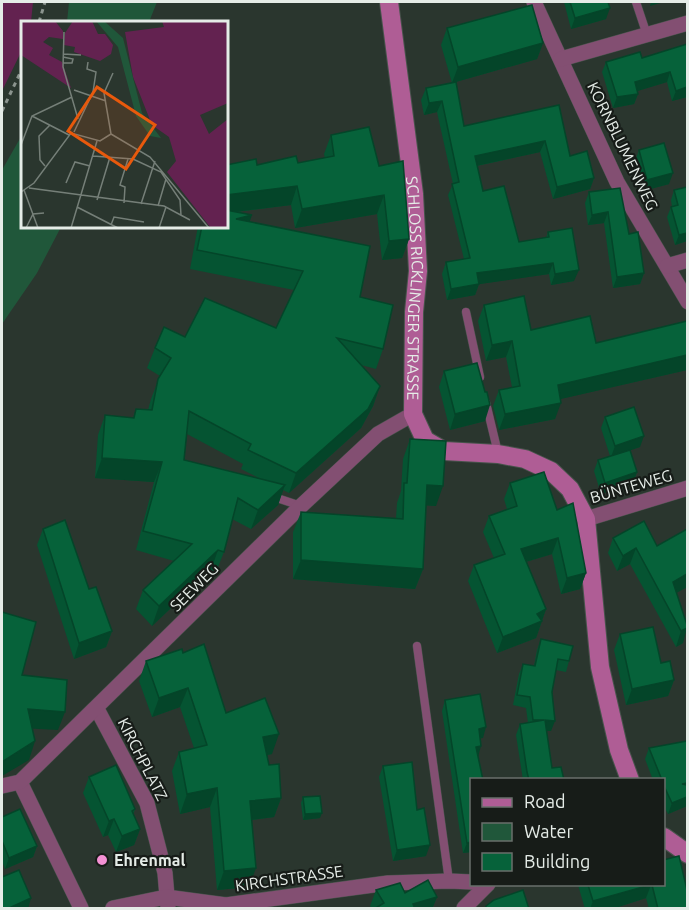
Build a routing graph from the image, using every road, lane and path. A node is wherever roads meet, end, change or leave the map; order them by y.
1 (45, 2) edge
2 (389, 2) edge
3 (534, 2) edge
4 (636, 2) edge
5 (39, 21) edge
6 (687, 23) edge
7 (646, 35) junction
8 (561, 59) junction
9 (21, 71) edge
10 (2, 111) edge
11 (687, 260) edge
12 (667, 266) junction
13 (687, 302) edge
14 (466, 312) dead end
15 (413, 414) junction
16 (498, 454) junction
17 (687, 488) edge
18 (257, 492) edge
19 (301, 506) junction
20 (586, 519) junction
21 (417, 646) dead end
22 (97, 709) junction
23 (629, 778) edge
24 (20, 782) junction
25 (2, 786) edge
26 (665, 838) edge
27 (687, 854) edge
28 (449, 880) junction
29 (470, 882) edge
30 (487, 886) edge
31 (167, 903) edge
32 (81, 909) edge
33 (113, 909) edge
34 (464, 909) edge

1 - 5 path
2 - 15 street, SCHLOSS RICKLINGER STRASSE
3 - 8 street, KORNBLUMENWEG
4 - 7 lane
6 - 7 street
7 - 8 street
8 - 12 street, KORNBLUMENWEG
9 - 10 path
11 - 12 street
12 - 13 street, KORNBLUMENWEG
14 - 16 lane
15 - 16 street, SCHLOSS RICKLINGER STRASSE
15 - 19 street, SEEWEG
16 - 20 street, SCHLOSS RICKLINGER STRASSE
17 - 20 street, BÜNTEWEG
18 - 19 lane
19 - 22 street, SEEWEG
20 - 23 street, SCHLOSS RICKLINGER STRASSE
21 - 28 lane
22 - 24 street, SEEWEG
22 - 31 street, KIRCHPLATZ
24 - 25 street
24 - 32 street
26 - 27 street
28 - 29 street, KIRCHSTRASSE
28 - 31 street, KIRCHSTRASSE
30 - 34 street
31 - 33 street, KIRCHSTRASSE

